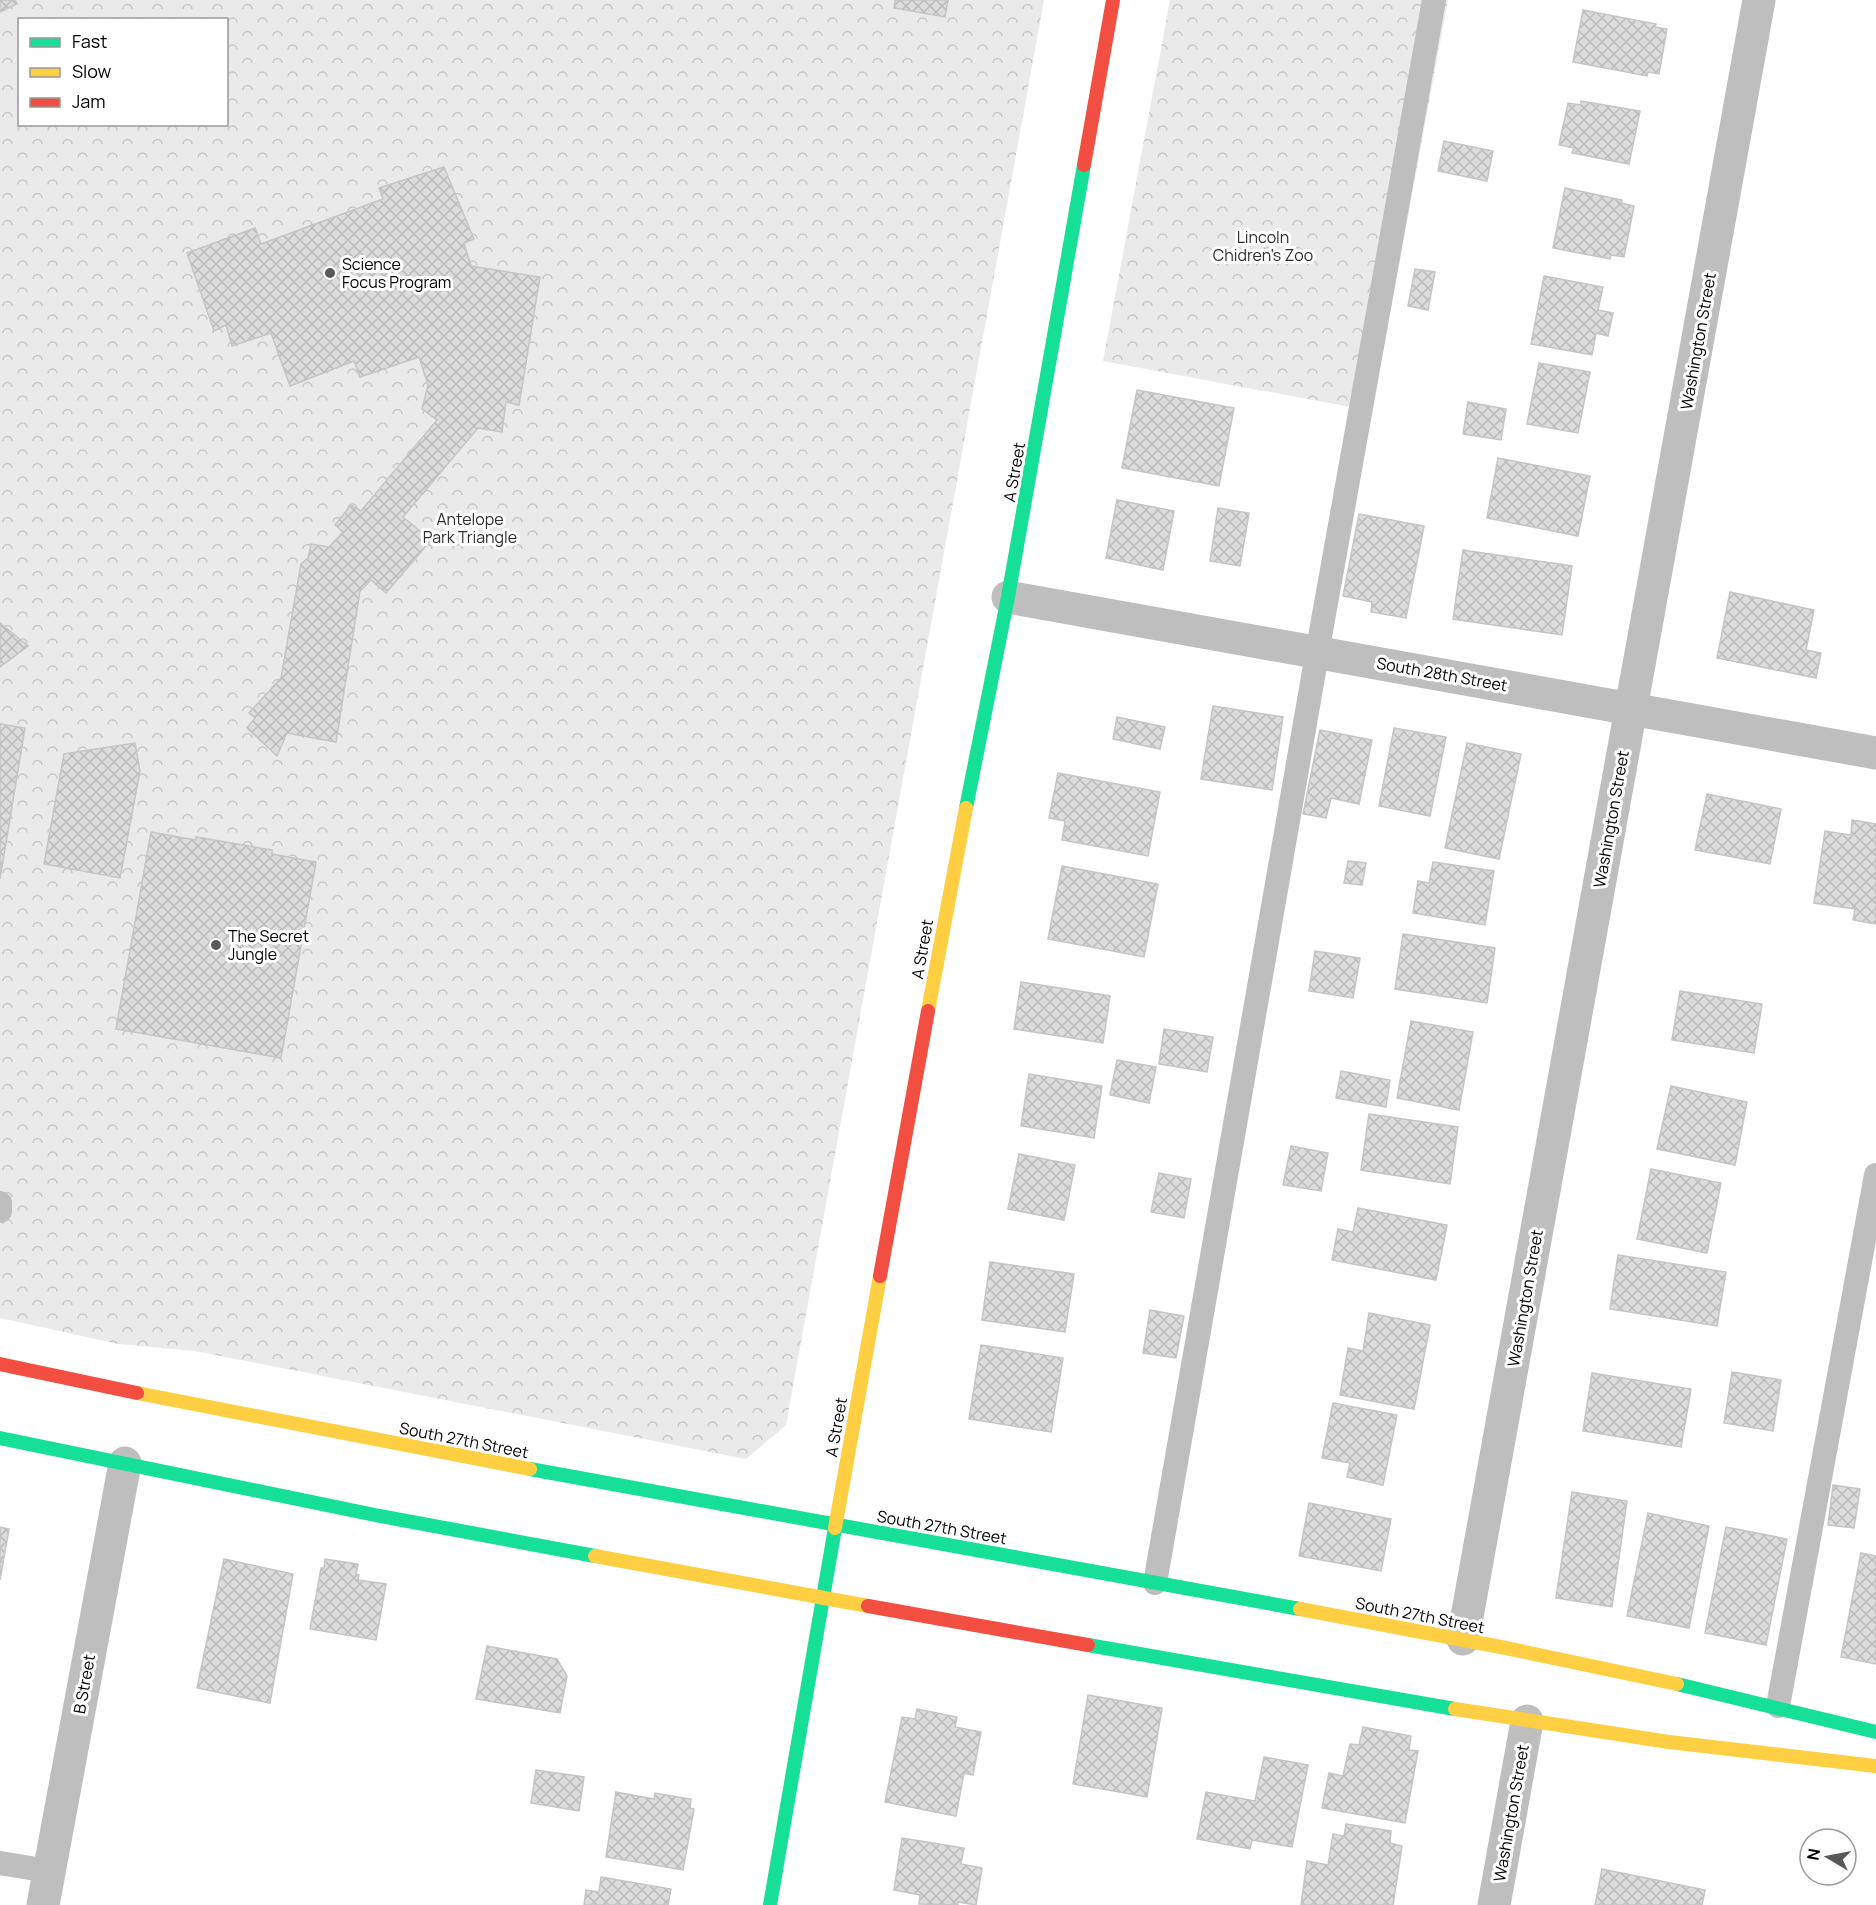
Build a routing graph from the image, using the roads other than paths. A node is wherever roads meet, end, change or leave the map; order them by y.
1 (1113, 0) edge
2 (1434, 0) edge
3 (1759, 0) edge
4 (1008, 597) junction
5 (1317, 652) junction
6 (1631, 709) junction
7 (1876, 753) edge
8 (1876, 1175) edge
9 (0, 1203) edge
10 (0, 1211) edge
11 (0, 1364) edge
12 (0, 1438) edge
13 (125, 1464) junction
14 (836, 1524) junction
15 (1155, 1583) junction
16 (823, 1598) junction
17 (1463, 1639) junction
18 (1778, 1706) junction
19 (1527, 1721) junction
20 (1876, 1732) edge
21 (1876, 1766) edge
22 (0, 1863) edge
23 (49, 1871) junction
24 (43, 1905) edge
25 (770, 1905) edge
26 (1494, 1905) edge

1 - 4 main road, A Street
2 - 5 lane
3 - 6 street, Washington Street
4 - 5 street, South 28th Street
4 - 14 main road, A Street
5 - 6 street, South 28th Street
5 - 15 lane
6 - 7 street, South 28th Street
6 - 17 street, Washington Street
8 - 18 lane
9 - 10 lane
11 - 14 main road, South 27th Street
12 - 13 main road
13 - 16 main road
13 - 23 street, B Street
14 - 15 main road, South 27th Street
14 - 16 main road, A Street
15 - 17 main road, South 27th Street
16 - 19 main road
16 - 25 main road, A Street
17 - 18 main road, South 27th Street
18 - 20 main road, South 27th Street
19 - 21 main road
19 - 26 street, Washington Street
22 - 23 lane
23 - 24 street, B Street

